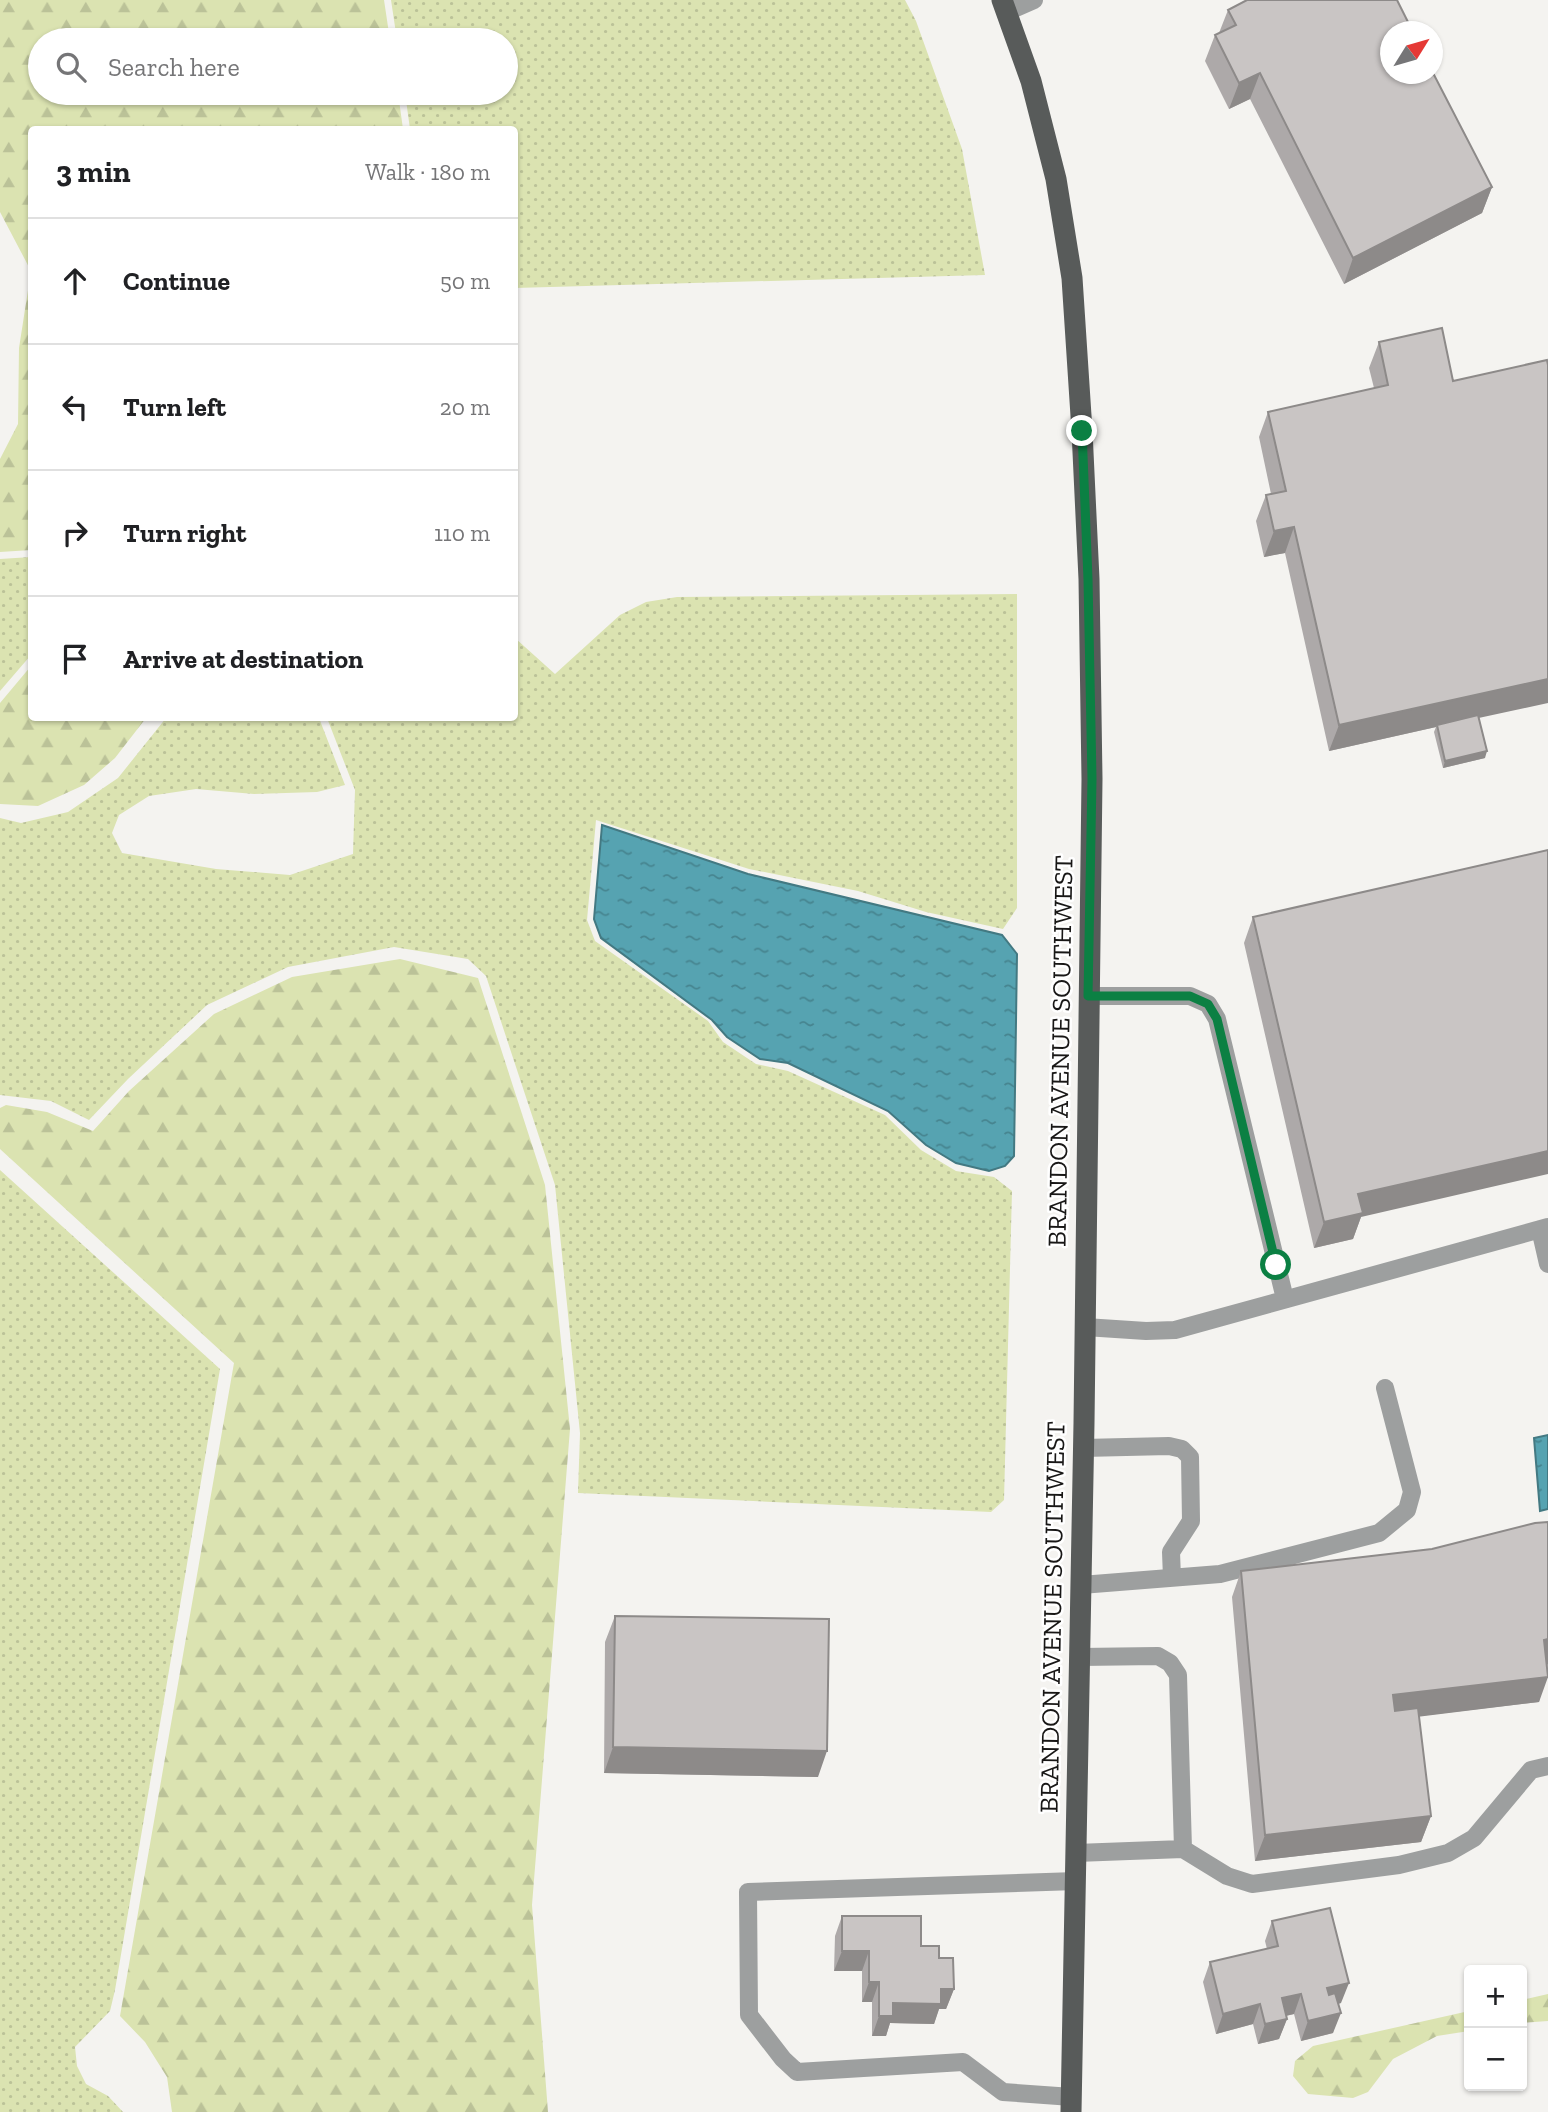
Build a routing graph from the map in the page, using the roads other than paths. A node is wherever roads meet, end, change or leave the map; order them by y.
1 (1034, 0) edge
2 (1004, 6) edge
3 (1088, 996) junction
4 (1544, 1228) edge
5 (1548, 1264) edge
6 (1285, 1300) junction
7 (1084, 1328) junction
8 (1384, 1388) dead end
9 (1083, 1448) junction
10 (1172, 1578) junction
11 (1081, 1585) junction
12 (1080, 1657) junction
13 (1548, 1766) edge
14 (1183, 1849) junction
15 (1076, 1853) junction
16 (1076, 1881) junction
17 (1072, 2104) edge

1 - 2 lane
2 - 3 main road, BRANDON AVENUE SOUTHWEST
3 - 6 lane
3 - 7 main road, BRANDON AVENUE SOUTHWEST
4 - 5 lane
4 - 6 lane
6 - 7 lane
7 - 9 main road, BRANDON AVENUE SOUTHWEST
8 - 10 lane
9 - 10 lane
9 - 11 main road, BRANDON AVENUE SOUTHWEST
10 - 11 lane
11 - 12 main road, BRANDON AVENUE SOUTHWEST
12 - 14 lane
12 - 15 main road, BRANDON AVENUE SOUTHWEST
13 - 14 lane
14 - 15 lane
15 - 16 main road, BRANDON AVENUE SOUTHWEST
16 - 17 main road, BRANDON AVENUE SOUTHWEST
16 - 17 lane

